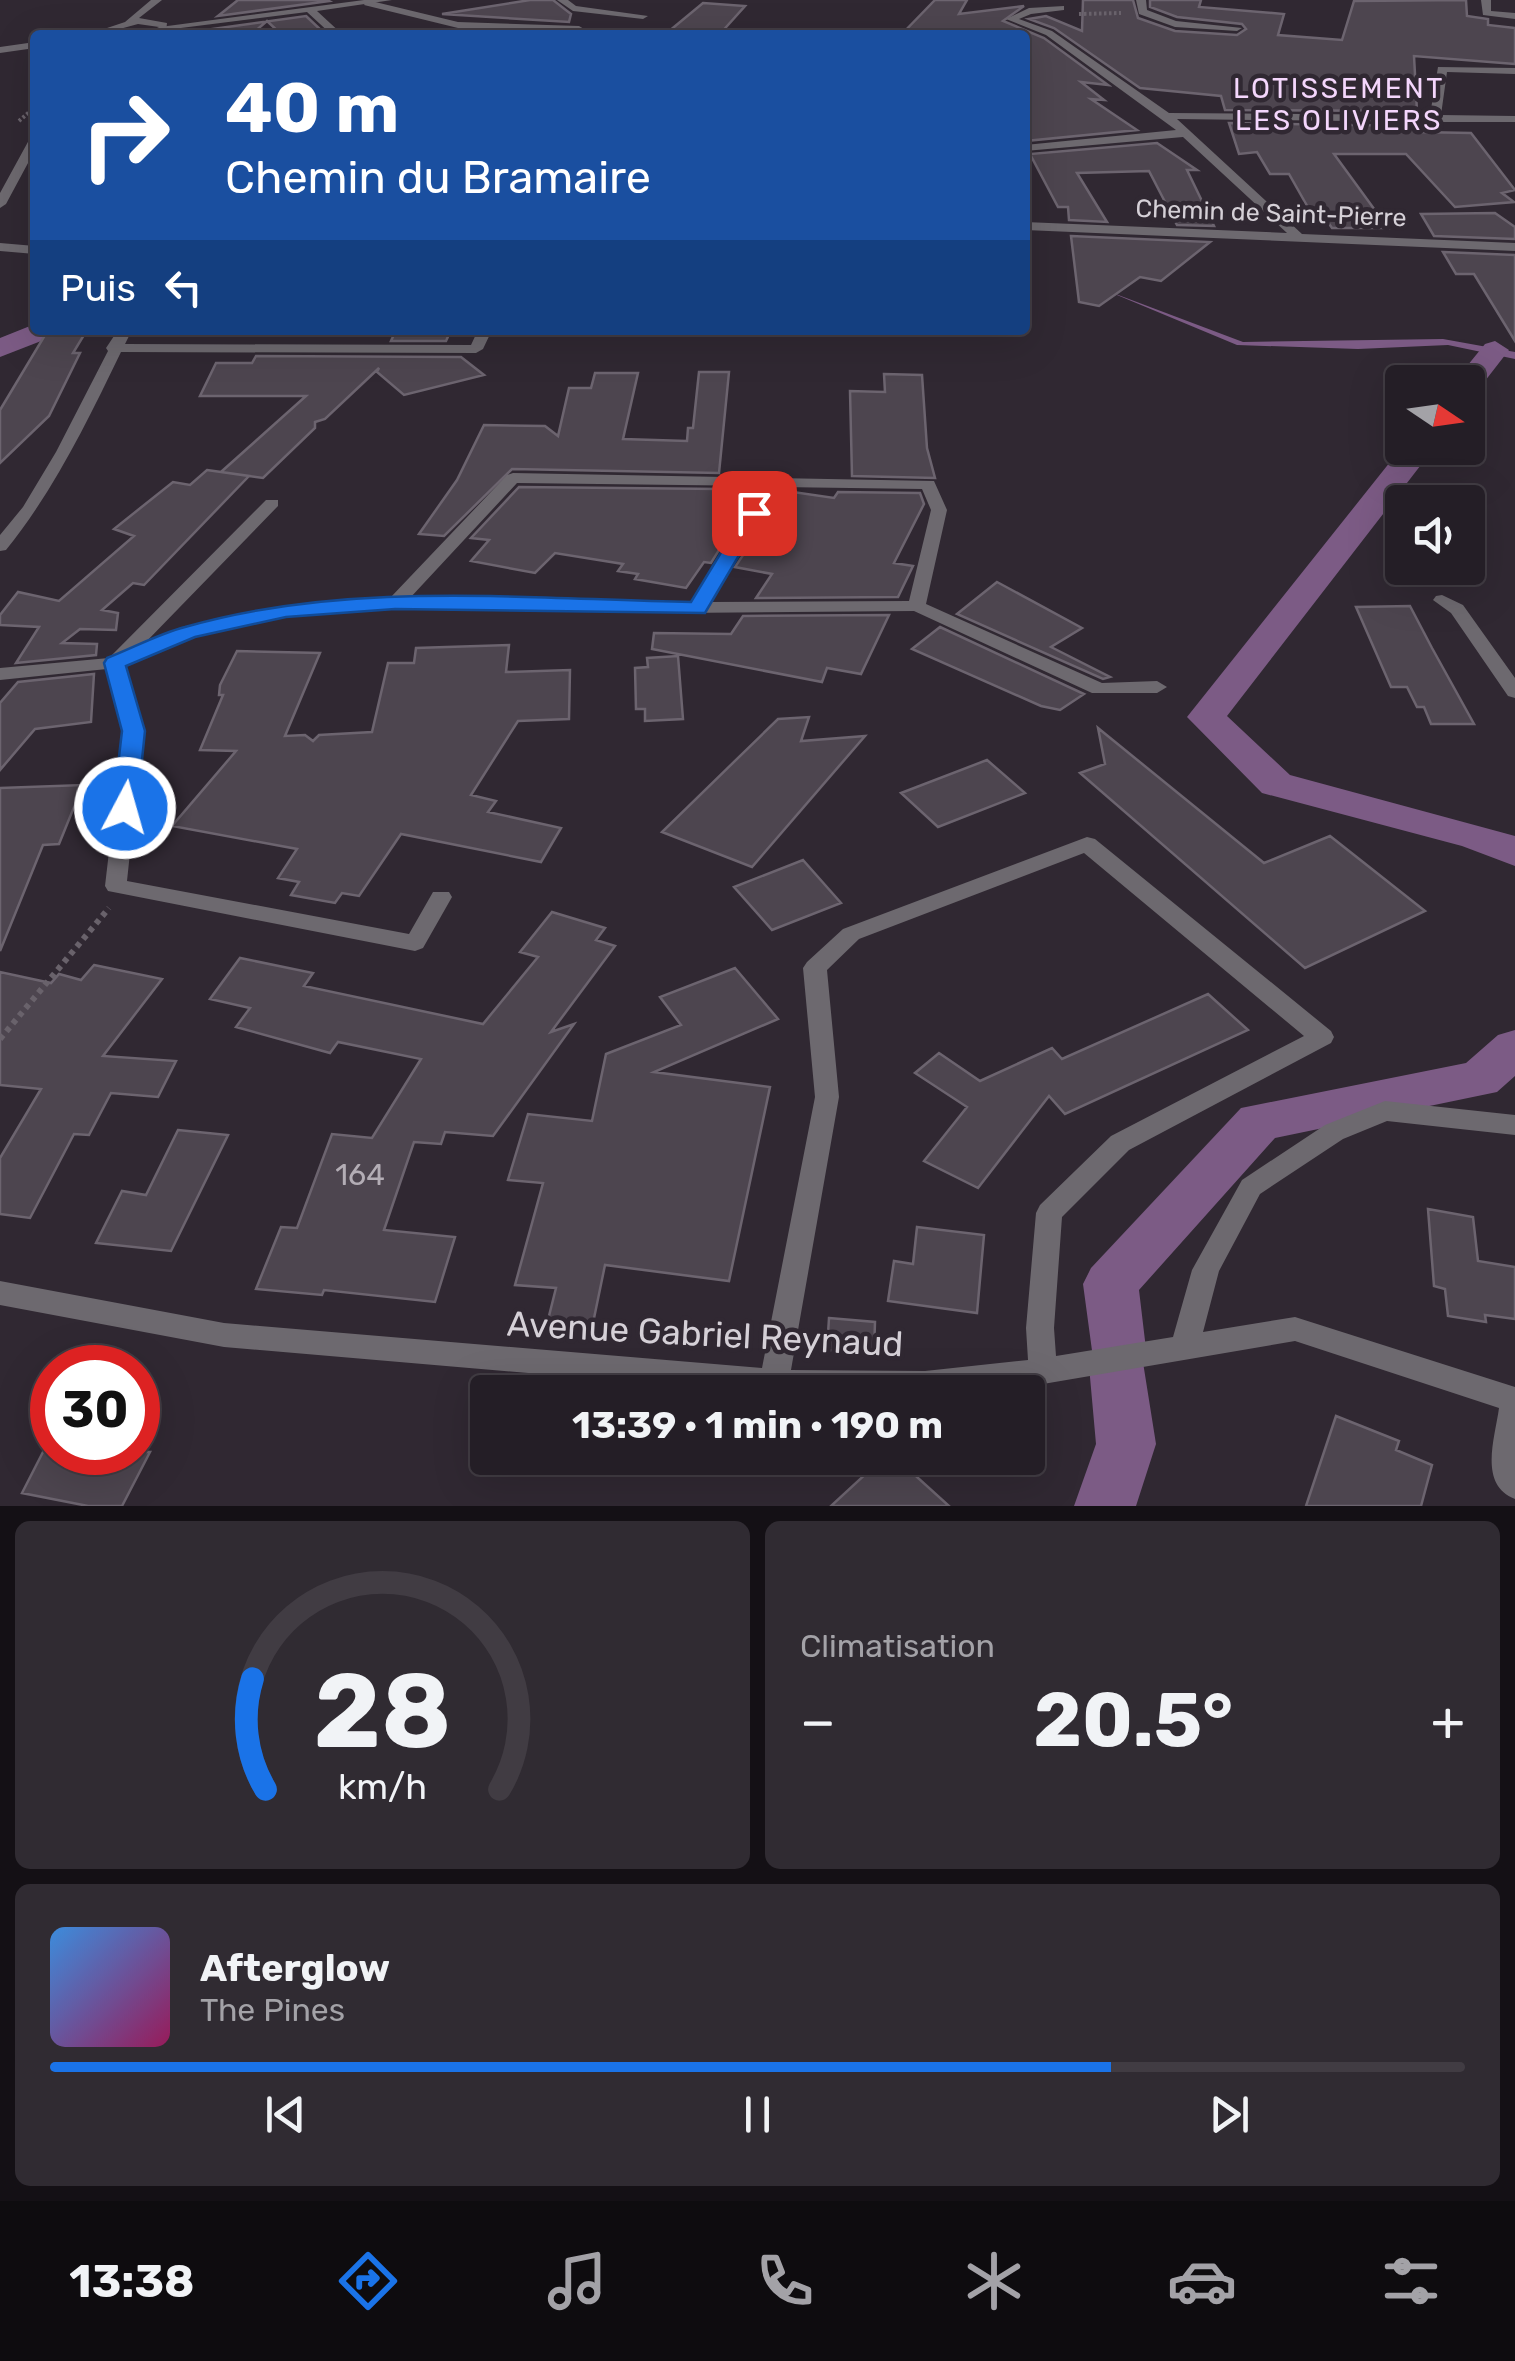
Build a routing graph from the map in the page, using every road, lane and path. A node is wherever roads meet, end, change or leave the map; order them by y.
1 (386, 0) edge
2 (562, 0) edge
3 (1142, 0) edge
4 (1486, 0) edge
5 (367, 3) junction
6 (152, 4) edge
7 (1061, 7) edge
8 (310, 10) junction
9 (1142, 12) junction
10 (644, 16) dead end
11 (1515, 16) edge
12 (127, 22) junction
13 (158, 24) junction
14 (1237, 28) dead end
15 (111, 30) edge
16 (153, 30) edge
17 (332, 30) edge
18 (579, 30) edge
19 (1050, 33) junction
20 (30, 46) edge
21 (0, 50) edge
22 (1515, 72) edge
23 (1167, 116) junction
24 (1515, 119) edge
25 (1435, 121) junction
26 (1185, 133) junction
27 (1030, 148) edge
28 (30, 149) edge
29 (2, 199) edge
30 (1030, 226) edge
31 (1298, 236) junction
32 (5, 245) edge
33 (1515, 247) edge
34 (30, 249) edge
35 (121, 335) edge
36 (483, 335) edge
37 (112, 348) junction
38 (774, 482) junction
39 (272, 503) dead end
40 (0, 546) edge
41 (1442, 600) dead end
42 (395, 603) junction
43 (917, 606) junction
44 (698, 608) junction
45 (115, 663) junction
46 (0, 674) edge
47 (1157, 687) dead end
48 (1515, 692) edge
49 (126, 888) junction
50 (441, 898) dead end
51 (0, 1039) edge
52 (1515, 1125) edge
53 (0, 1294) edge
54 (1184, 1348) junction
55 (1043, 1371) junction
56 (692, 1375) edge
57 (775, 1375) edge
58 (1006, 1375) edge
59 (1515, 1400) edge
60 (1515, 1486) edge

1 - 5 street
2 - 10 street
3 - 9 street
4 - 11 street
5 - 8 street
5 - 18 street
6 - 12 street
6 - 13 street
7 - 9 path
7 - 19 street
7 - 19 street
8 - 13 street
8 - 17 street
9 - 14 street
12 - 13 street
12 - 15 street
13 - 16 street
19 - 23 street
20 - 21 street
22 - 25 street
23 - 25 street
23 - 26 street
24 - 25 street
26 - 27 street
26 - 31 street
28 - 29 street
30 - 31 street, Chemin de Saint-Pierre
31 - 33 street, Chemin de Saint-Pierre
32 - 34 street
35 - 37 street
36 - 37 street
37 - 40 street
38 - 42 street
38 - 43 street
38 - 44 street
39 - 45 street
41 - 48 street
42 - 44 street
42 - 45 street
43 - 44 street
43 - 47 street
45 - 46 street
45 - 49 street
49 - 50 street
49 - 51 path
52 - 54 street
53 - 56 street, Avenue Gabriel Reynaud
54 - 55 street, Avenue Gabriel Reynaud
54 - 59 street, Avenue Gabriel Reynaud
55 - 57 street
55 - 58 street, Avenue Gabriel Reynaud
59 - 60 street

